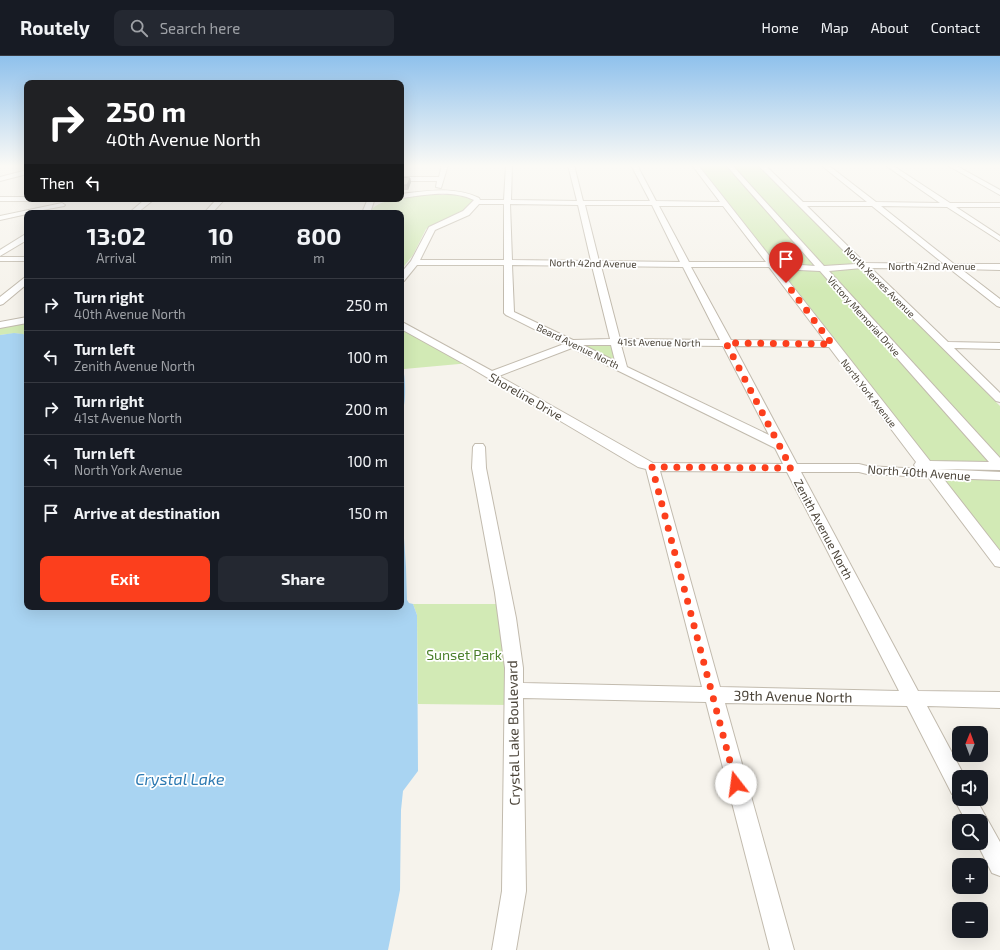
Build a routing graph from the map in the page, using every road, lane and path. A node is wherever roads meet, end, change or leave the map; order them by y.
1 (55, 207) edge
2 (472, 207) edge
3 (507, 207) edge
4 (581, 207) edge
5 (656, 207) edge
6 (726, 207) edge
7 (766, 207) edge
8 (804, 207) edge
9 (876, 207) edge
10 (951, 207) edge
11 (41, 210) edge
12 (24, 214) edge
13 (0, 218) edge
14 (24, 238) edge
15 (1000, 239) edge
16 (0, 254) edge
17 (0, 259) edge
18 (24, 259) edge
19 (415, 262) junction
20 (508, 262) junction
21 (597, 263) junction
22 (685, 264) junction
23 (772, 265) junction
24 (818, 265) junction
25 (864, 266) junction
26 (952, 266) junction
27 (1000, 266) edge
28 (404, 275) edge
29 (24, 282) edge
30 (0, 302) edge
31 (1000, 304) edge
32 (24, 321) edge
33 (0, 325) edge
34 (404, 327) edge
35 (616, 342) junction
36 (726, 343) junction
37 (572, 344) junction
38 (832, 344) junction
39 (945, 345) junction
40 (1000, 346) edge
41 (622, 368) junction
42 (491, 375) junction
43 (1000, 399) edge
44 (779, 445) junction
45 (479, 447) dead end
46 (1000, 466) edge
47 (652, 467) junction
48 (791, 468) junction
49 (928, 470) junction
50 (1000, 476) edge
51 (1000, 562) edge
52 (514, 690) junction
53 (712, 694) junction
54 (913, 698) junction
55 (1000, 700) edge
56 (952, 773) edge
57 (988, 842) edge
58 (1000, 865) edge
59 (504, 950) edge
60 (782, 950) edge

1 - 11 street
2 - 19 street
3 - 20 street, Beard Avenue North
4 - 21 street
5 - 22 street, Zenith Avenue North
6 - 23 street, North York Avenue
7 - 24 street, Victory Memorial Drive
8 - 25 street, North Xerxes Avenue
9 - 26 street
10 - 15 street
12 - 13 street
14 - 16 street
17 - 18 street
19 - 20 street, North 42nd Avenue
19 - 28 street
20 - 21 street, North 42nd Avenue
20 - 37 street, Beard Avenue North
21 - 22 street, North 42nd Avenue
21 - 35 street
22 - 23 street, North 42nd Avenue
22 - 36 street, Zenith Avenue North
23 - 24 street, North 42nd Avenue
23 - 38 street, North York Avenue
24 - 25 street, North 42nd Avenue
24 - 46 street, Victory Memorial Drive
25 - 26 street, North 42nd Avenue
25 - 39 street, North Xerxes Avenue
26 - 27 street, North 42nd Avenue
26 - 31 street
29 - 30 street
32 - 33 street
34 - 42 street, Shoreline Drive
35 - 36 street, 41st Avenue North
35 - 37 street, 41st Avenue North
35 - 41 street
36 - 38 street, 41st Avenue North
36 - 44 street, Zenith Avenue North
37 - 41 street, Beard Avenue North
37 - 42 street, 41st Avenue North
38 - 49 street, North York Avenue
39 - 40 street
39 - 43 street, North Xerxes Avenue
41 - 44 street, Beard Avenue North
42 - 47 street, Shoreline Drive
44 - 48 street, Zenith Avenue North
45 - 52 street, Crystal Lake Boulevard
46 - 49 street, North 40th Avenue
47 - 48 street, North 40th Avenue
47 - 53 street
48 - 49 street, North 40th Avenue
48 - 54 street, Zenith Avenue North
49 - 50 street, North 40th Avenue
49 - 51 street, North York Avenue
52 - 53 street, 39th Avenue North
52 - 59 street, Crystal Lake Boulevard
53 - 54 street, 39th Avenue North
53 - 60 street
54 - 55 street, 39th Avenue North
54 - 56 street, Zenith Avenue North
57 - 58 street

